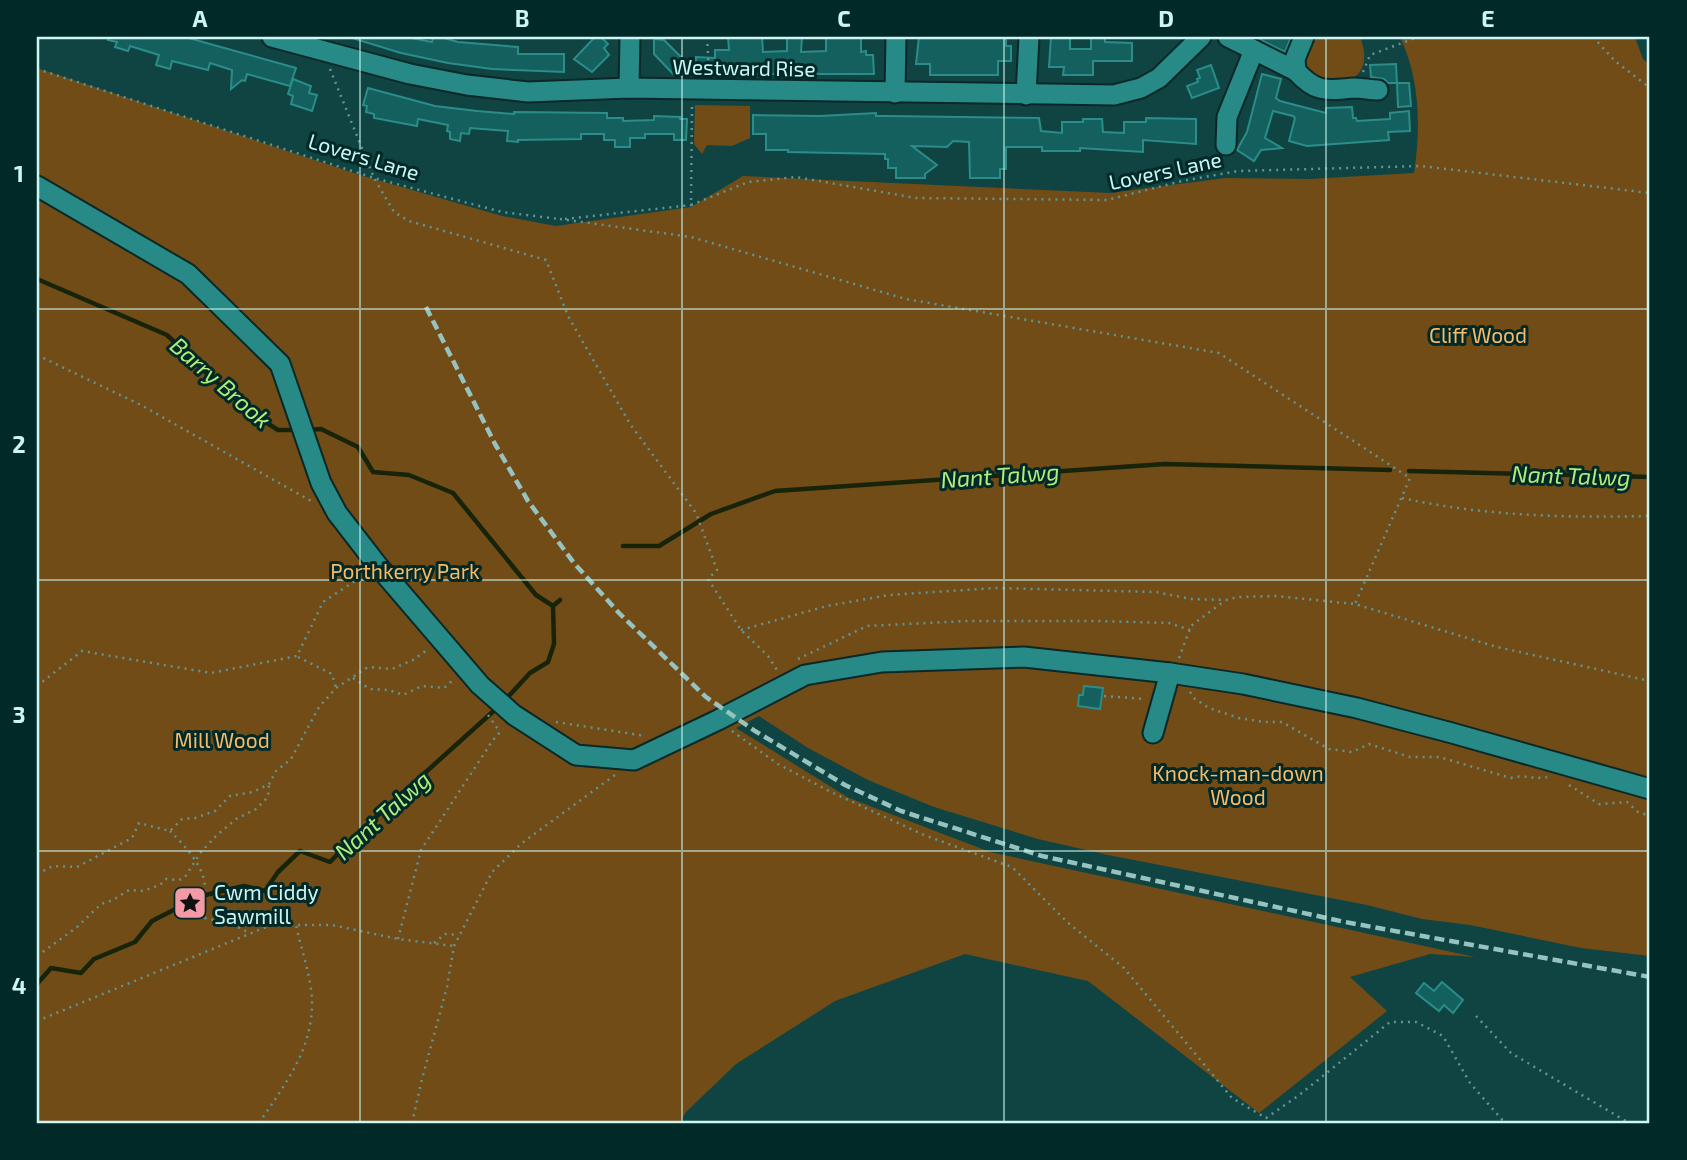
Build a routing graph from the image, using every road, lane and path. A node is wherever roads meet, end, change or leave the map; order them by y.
1 (272, 37) edge
2 (630, 37) edge
3 (707, 37) edge
4 (896, 37) edge
5 (1029, 37) edge
6 (1202, 37) edge
7 (1304, 37) edge
8 (1418, 37) edge
9 (1593, 37) edge
10 (1234, 38) edge
11 (323, 50) junction
12 (1254, 50) junction
13 (708, 66) dead end
14 (37, 69) edge
15 (1296, 71) junction
16 (629, 88) junction
17 (1650, 88) edge
18 (692, 89) junction
19 (1351, 89) junction
20 (1378, 90) dead end
21 (895, 93) junction
22 (1026, 95) junction
23 (1226, 145) dead end
24 (374, 177) junction
25 (37, 186) edge
26 (1650, 193) edge
27 (691, 205) junction
28 (560, 219) junction
29 (37, 355) edge
30 (1402, 498) junction
31 (337, 513) junction
32 (1650, 516) edge
33 (378, 566) junction
34 (1226, 600) junction
35 (1355, 604) junction
36 (741, 630) junction
37 (440, 638) junction
38 (297, 656) junction
39 (467, 669) junction
40 (1172, 673) junction
41 (352, 678) junction
42 (1650, 681) edge
43 (785, 684) junction
44 (37, 685) edge
45 (336, 688) junction
46 (1104, 696) dead end
47 (1162, 700) junction
48 (501, 708) junction
49 (718, 720) junction
50 (498, 730) junction
51 (1153, 733) dead end
52 (634, 760) junction
53 (1557, 779) dead end
54 (466, 781) junction
55 (269, 784) junction
56 (470, 785) dead end
57 (1569, 785) dead end
58 (1650, 789) edge
59 (1650, 816) edge
60 (170, 831) junction
61 (196, 864) junction
62 (37, 874) edge
63 (296, 925) junction
64 (251, 934) junction
65 (460, 935) junction
66 (398, 939) junction
67 (434, 943) junction
68 (454, 946) junction
69 (37, 956) edge
70 (1476, 1016) dead end
71 (37, 1021) edge
72 (259, 1123) edge
73 (412, 1123) edge
74 (1505, 1123) edge
75 (1629, 1123) edge

1 - 11 street, Westward Rise
2 - 16 street
3 - 13 path
4 - 21 street
5 - 22 street
6 - 22 street, Westward Rise
7 - 15 street
8 - 19 path
9 - 17 path
10 - 12 street
11 - 16 street, Westward Rise
11 - 24 path
12 - 15 street
12 - 23 street
14 - 24 path, Lovers Lane
15 - 19 street
16 - 18 street, Westward Rise
18 - 21 street, Westward Rise
18 - 27 path
19 - 20 street
21 - 22 street, Westward Rise
24 - 28 path, Lovers Lane
24 - 36 path
25 - 31 street
26 - 27 path, Lovers Lane
27 - 28 path, Lovers Lane
28 - 30 path
29 - 31 path
30 - 32 path
30 - 35 path
31 - 33 street
33 - 37 street
33 - 38 path
34 - 35 path
34 - 36 path
34 - 40 path
35 - 42 path
36 - 43 path
37 - 39 street
37 - 41 path
38 - 44 path
38 - 45 path
39 - 41 path
39 - 48 street
40 - 43 street
40 - 47 street
40 - 53 path
40 - 58 street
41 - 45 path
43 - 49 street
45 - 55 path
46 - 47 path
47 - 51 street
48 - 50 path
48 - 50 path
48 - 52 street
49 - 52 street
49 - 74 path
50 - 54 path
52 - 65 path
54 - 56 path
54 - 66 path
55 - 60 path
55 - 61 path
57 - 59 path
60 - 61 path
60 - 62 path
61 - 64 path
61 - 69 path
63 - 64 path
63 - 66 path
63 - 72 path
64 - 71 path
65 - 67 path
65 - 68 path
66 - 67 path
67 - 68 path
68 - 73 path
70 - 75 path

